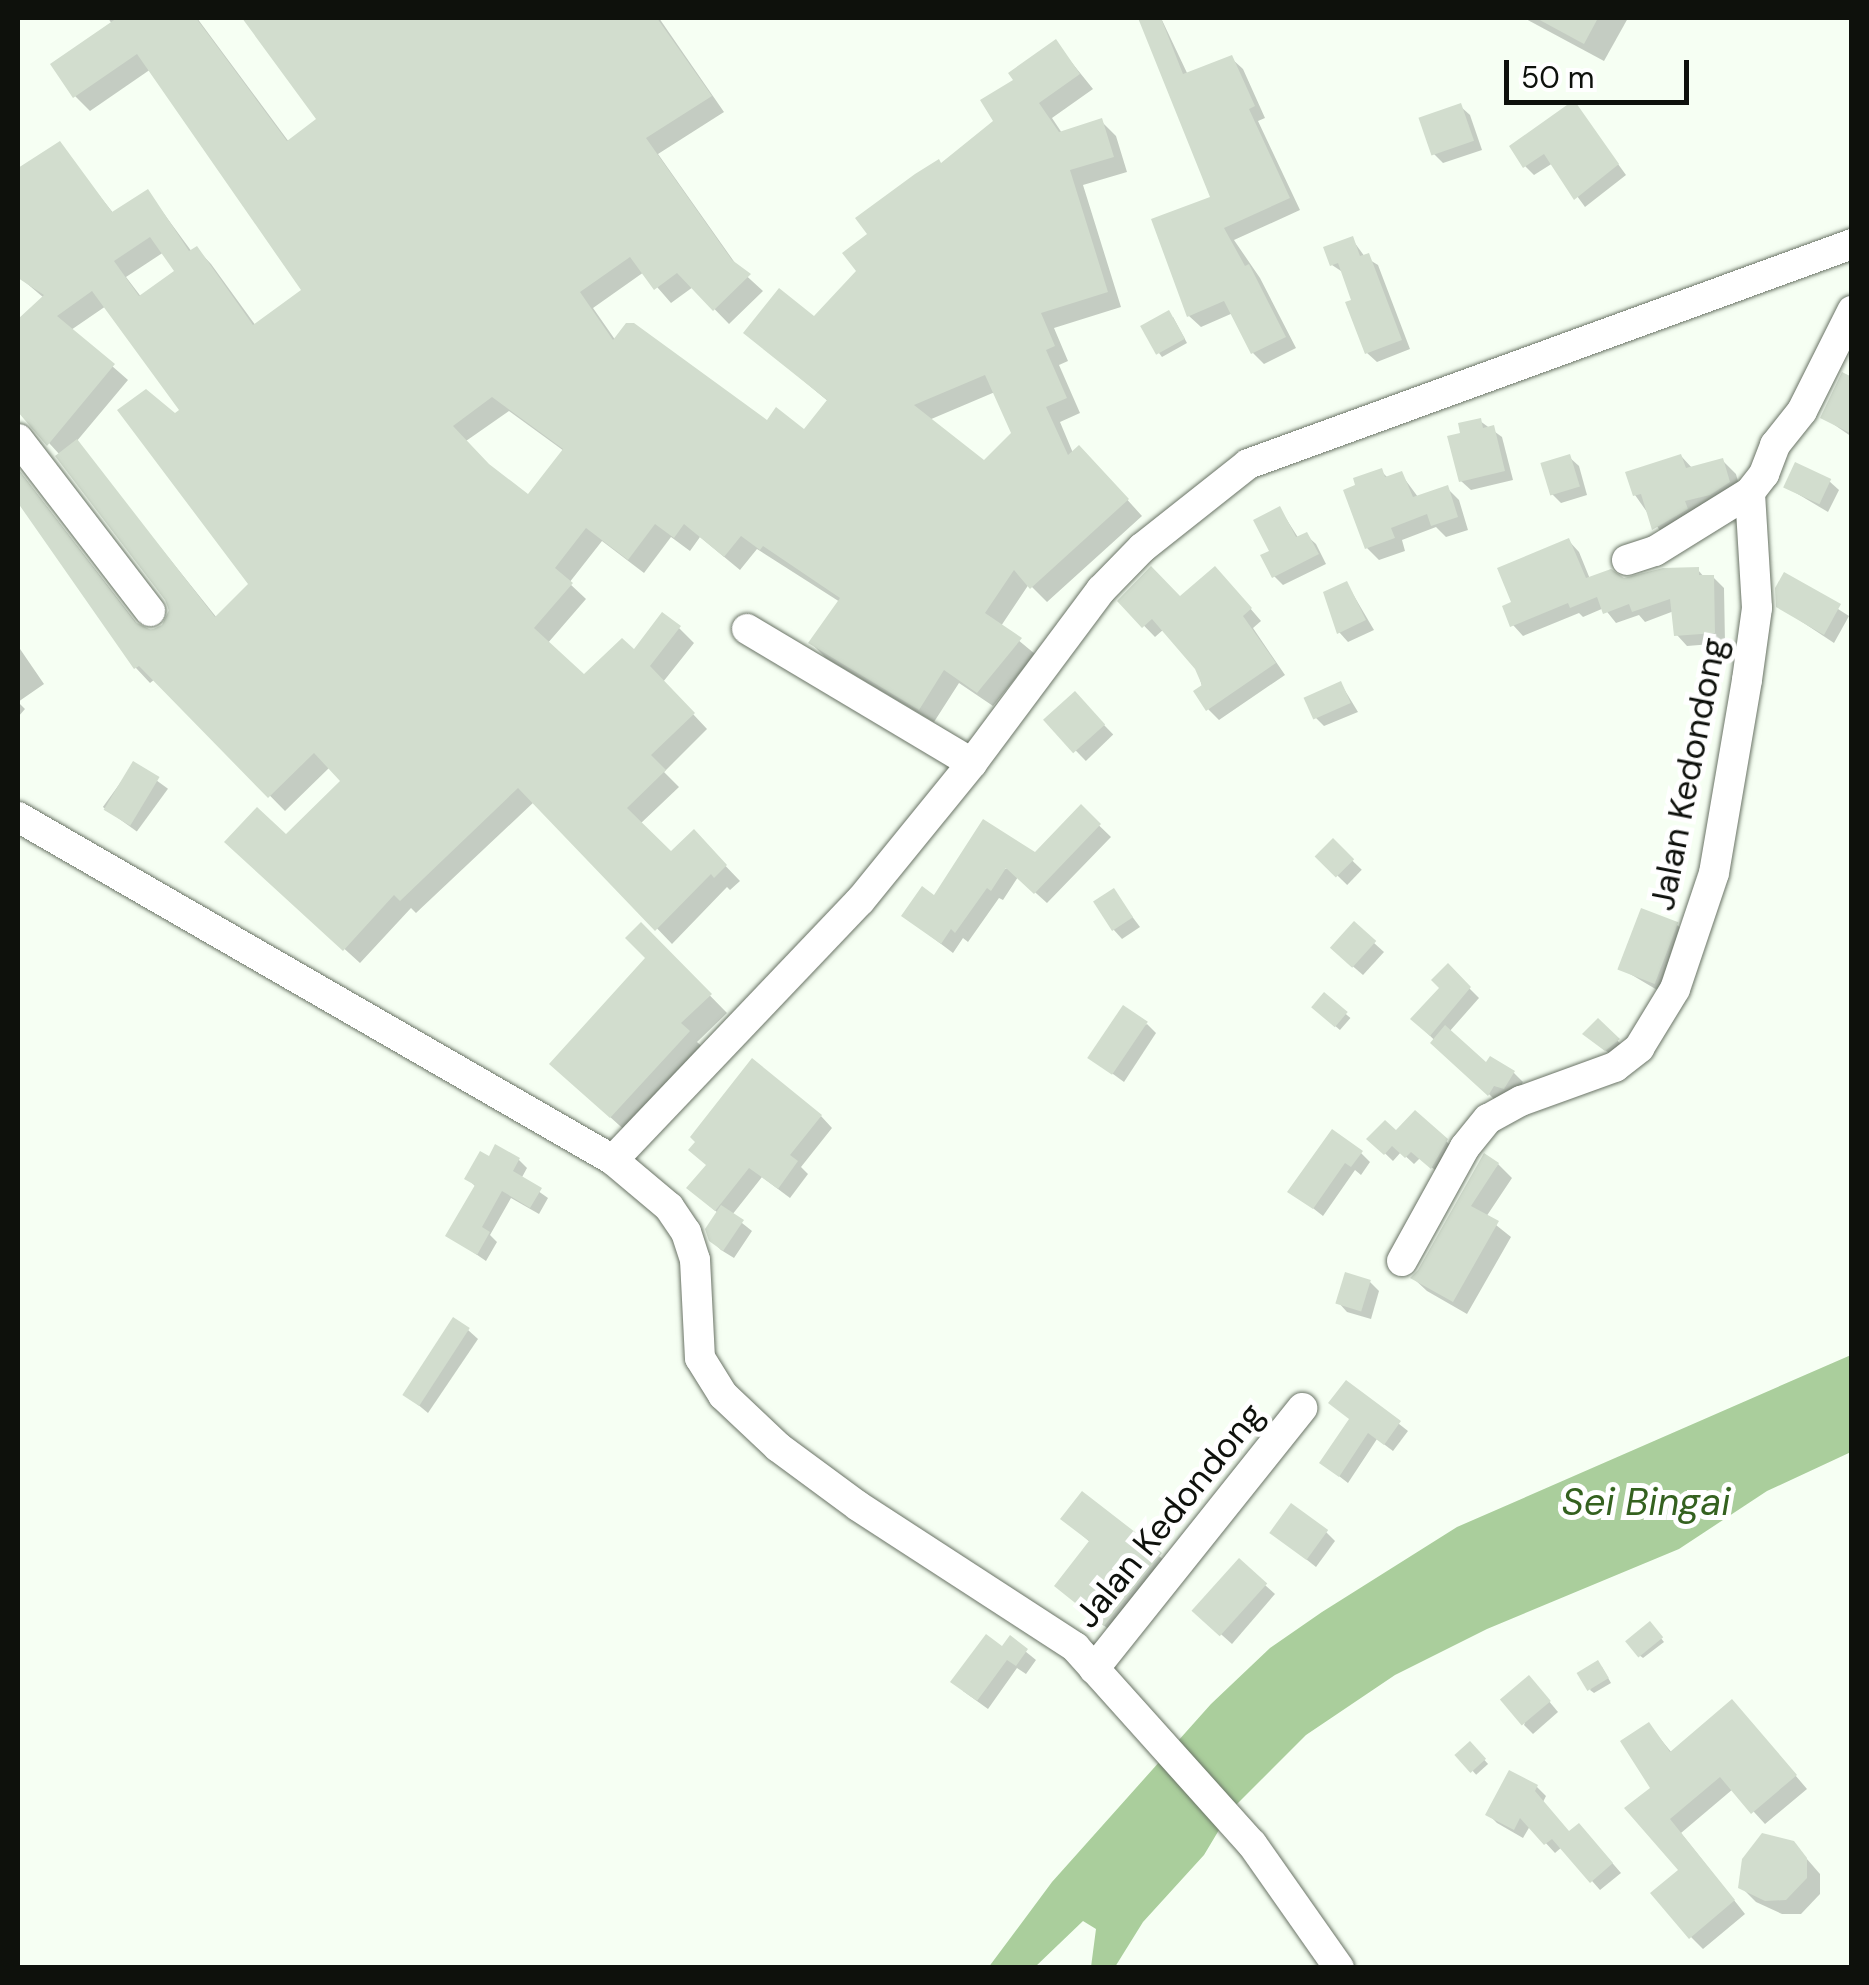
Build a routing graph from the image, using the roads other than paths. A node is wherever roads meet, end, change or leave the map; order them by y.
1 (1852, 244) edge
2 (1852, 312) edge
3 (18, 439) edge
4 (1750, 492) junction
5 (1627, 560) dead end
6 (150, 611) dead end
7 (746, 629) dead end
8 (972, 763) junction
9 (18, 817) edge
10 (613, 1160) junction
11 (1402, 1262) dead end
12 (1302, 1408) dead end
13 (1104, 1679) junction
14 (1339, 1968) edge

1 - 8 street
2 - 4 street
3 - 6 street
4 - 5 street
4 - 11 street, Jalan Kedondong
7 - 8 street
8 - 10 street
9 - 10 street
10 - 13 street
12 - 13 street, Jalan Kedondong
13 - 14 street

